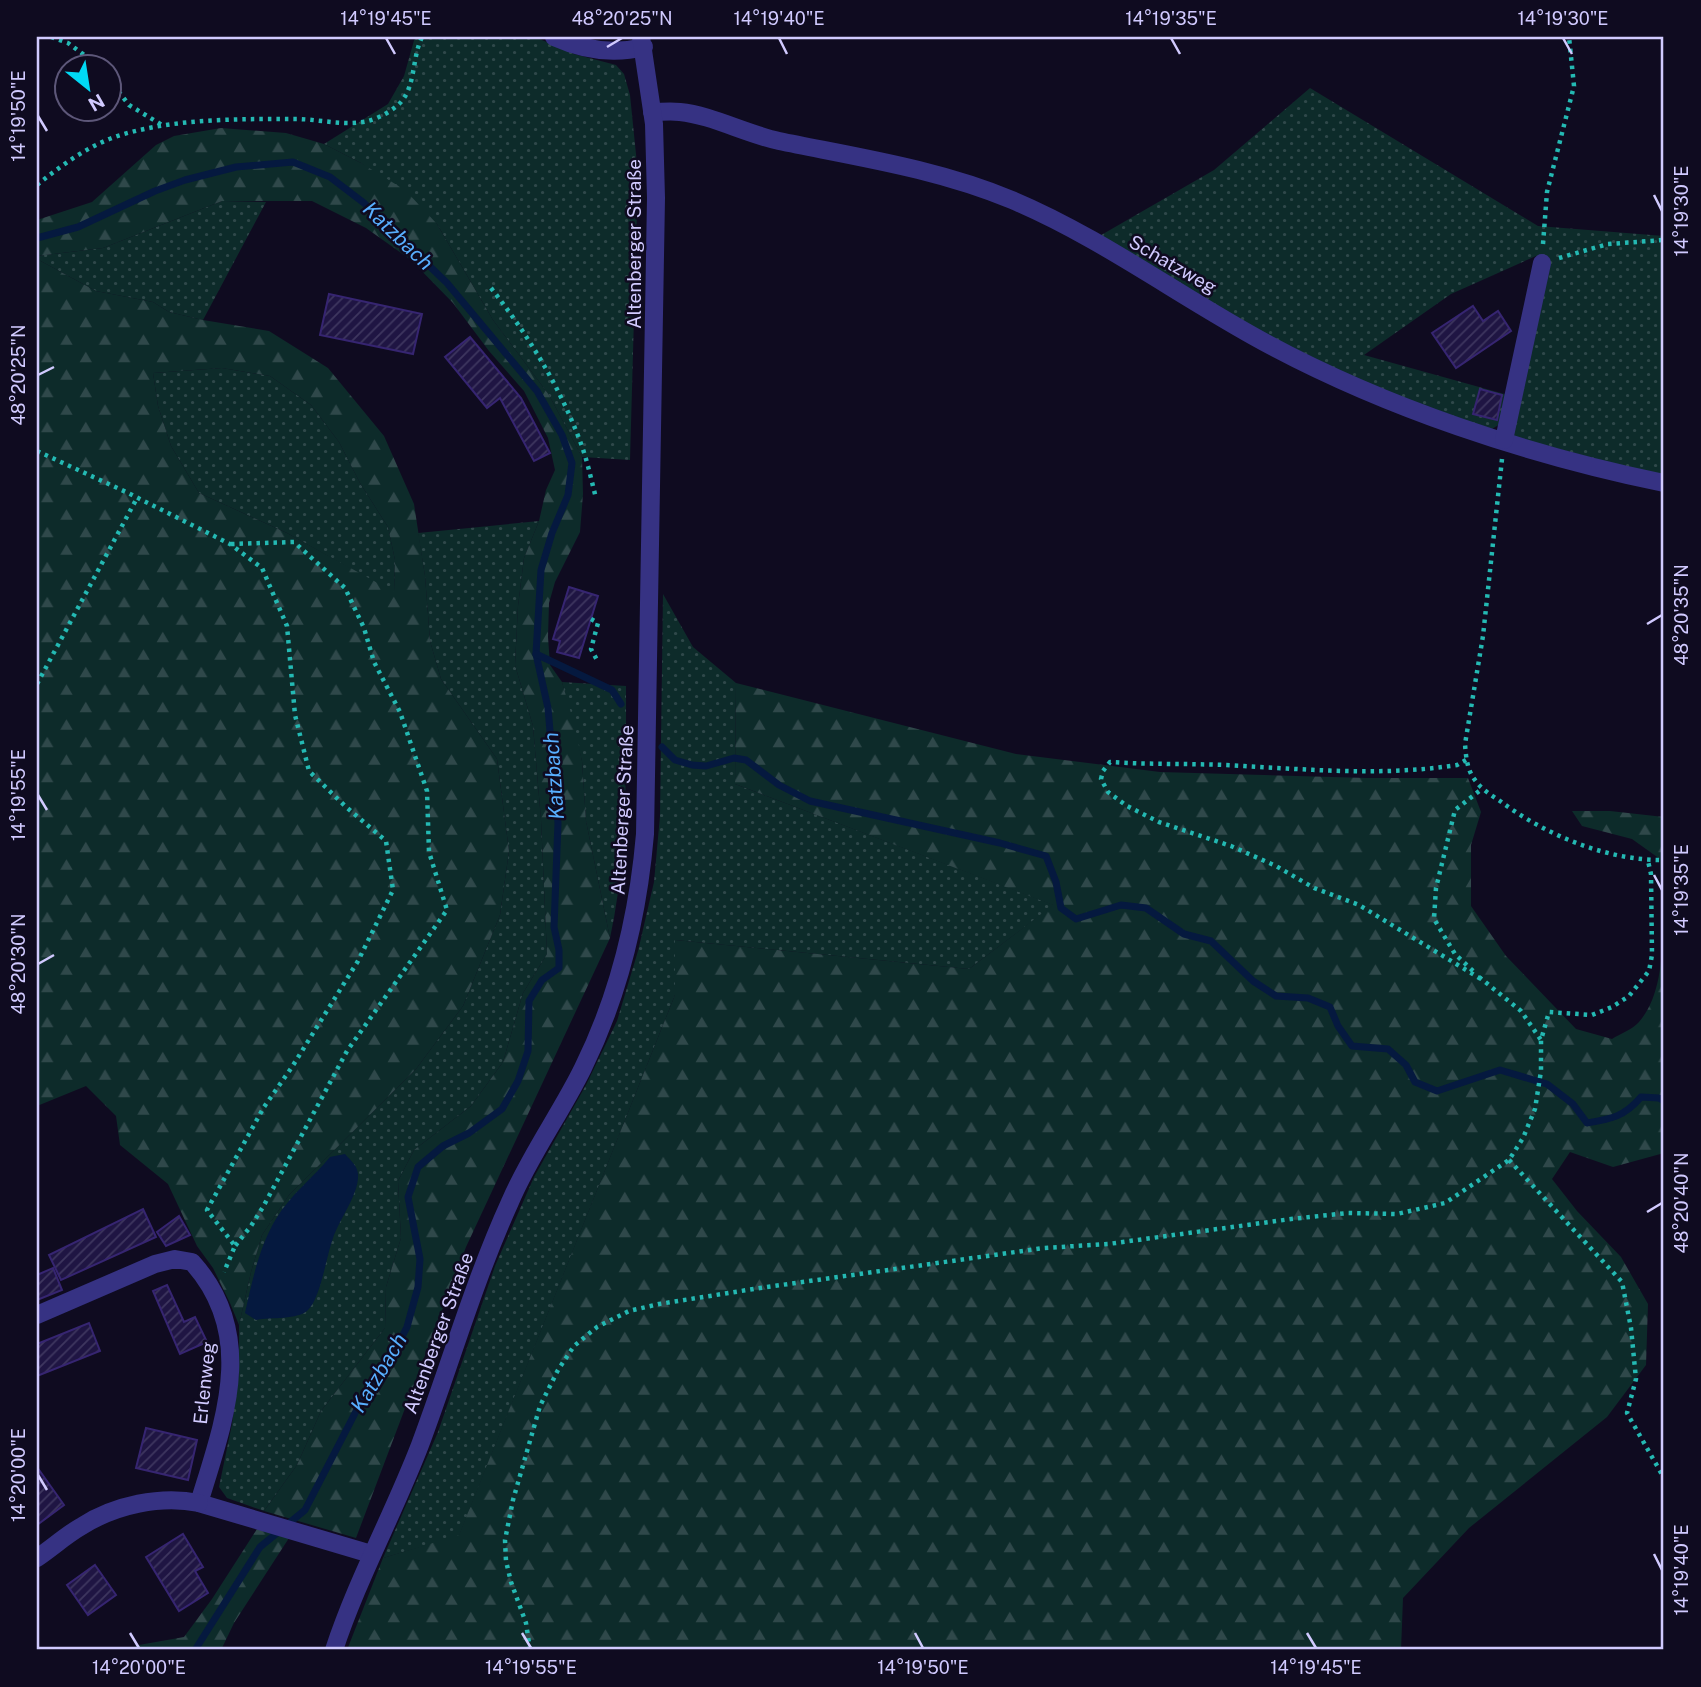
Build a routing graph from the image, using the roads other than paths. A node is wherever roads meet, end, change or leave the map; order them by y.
1 (554, 37) edge
2 (643, 42) edge
3 (652, 112) junction
4 (1542, 263) road end
5 (1504, 440) junction
6 (1664, 483) edge
7 (37, 1315) edge
8 (199, 1503) junction
9 (370, 1554) junction
10 (37, 1559) edge
11 (334, 1650) edge

1 - 2 street
2 - 3 street, Altenberger Straße
3 - 5 street, Schatzweg
3 - 9 street, Altenberger Straße
4 - 5 street
5 - 6 street, Schatzweg
7 - 8 street, Erlenweg
8 - 9 street
8 - 10 street
9 - 11 street, Altenberger Straße

